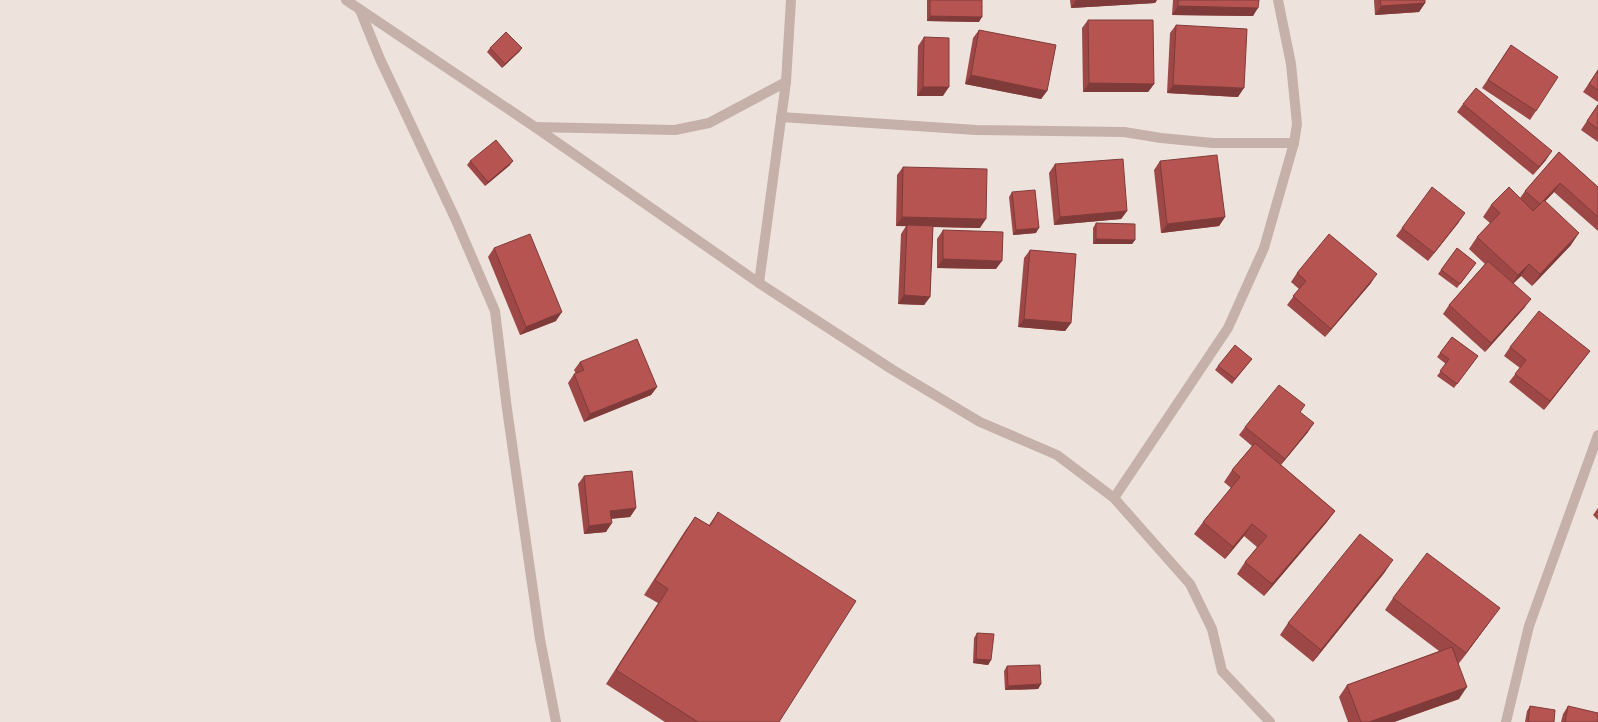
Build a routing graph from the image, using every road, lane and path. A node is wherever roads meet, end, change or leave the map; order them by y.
1 (346, 0) edge
2 (791, 0) edge
3 (1278, 0) edge
4 (359, 5) edge
5 (786, 82) junction
6 (781, 117) junction
7 (535, 127) junction
8 (1294, 143) junction
9 (759, 283) junction
10 (1598, 435) edge
11 (1114, 498) junction
12 (556, 722) edge
13 (1270, 722) edge
14 (1506, 722) edge

1 - 4 street
2 - 5 street
3 - 8 street
4 - 7 street
4 - 12 street
5 - 6 street
5 - 7 street
6 - 8 street
6 - 9 street
7 - 9 street
8 - 11 street
9 - 11 street
10 - 14 street
11 - 13 street

